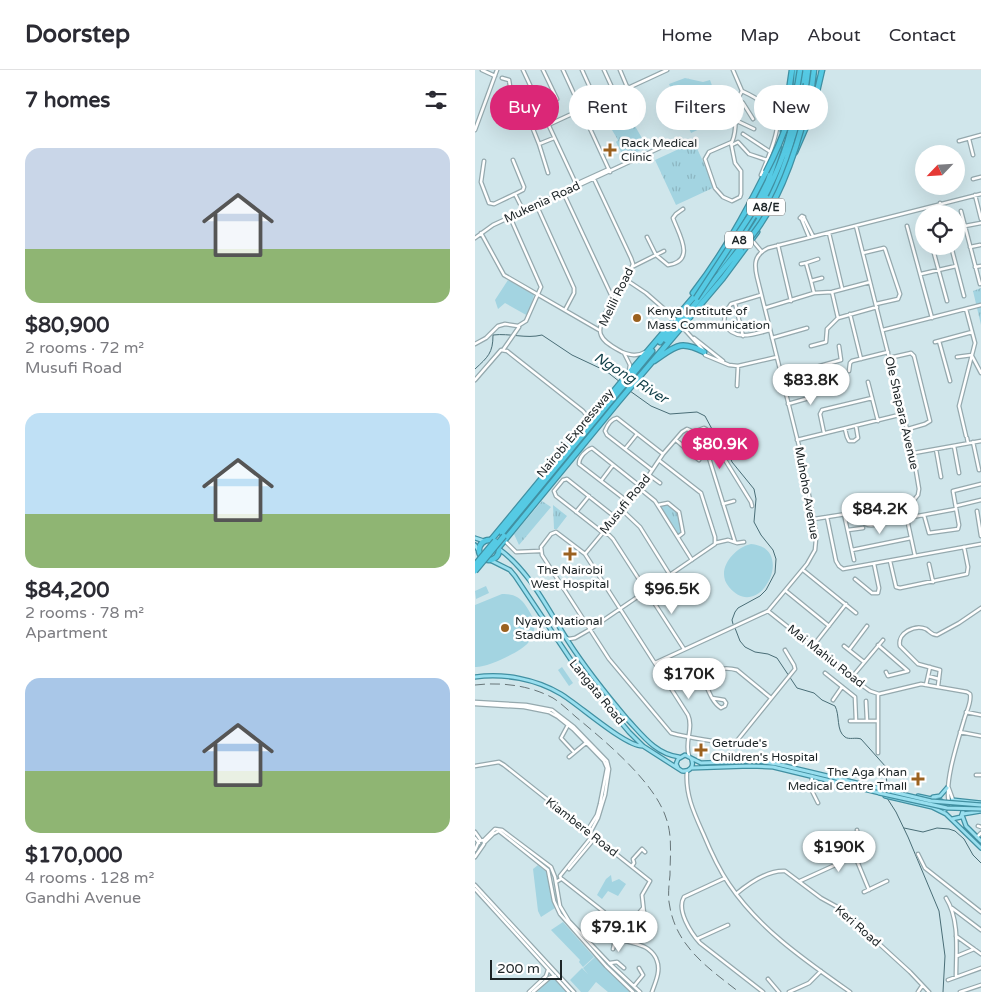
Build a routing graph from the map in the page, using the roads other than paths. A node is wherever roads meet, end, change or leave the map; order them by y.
1 (482, 70) edge
2 (497, 70) edge
3 (523, 70) edge
4 (543, 70) edge
5 (563, 70) edge
6 (582, 70) edge
7 (604, 70) edge
8 (620, 70) edge
9 (656, 70) edge
10 (667, 70) edge
11 (733, 70) edge
12 (792, 70) edge
13 (802, 70) edge
14 (814, 70) edge
15 (822, 70) edge
16 (658, 74) junction
17 (495, 76) junction
18 (502, 78) dead end
19 (510, 85) edge
20 (530, 85) edge
21 (550, 85) edge
22 (570, 85) edge
23 (589, 85) edge
24 (611, 85) edge
25 (626, 85) edge
26 (636, 85) edge
27 (740, 85) edge
28 (744, 91) edge
29 (744, 105) edge
30 (753, 119) dead end
31 (744, 124) edge
32 (754, 129) dead end
33 (475, 130) edge
34 (534, 130) edge
35 (551, 130) edge
36 (591, 130) edge
37 (735, 130) edge
38 (743, 134) dead end
39 (981, 136) edge
40 (555, 138) junction
41 (969, 139) junction
42 (959, 141) dead end
43 (539, 144) junction
44 (668, 144) dead end
45 (731, 144) junction
46 (769, 151) junction
47 (973, 155) dead end
48 (513, 160) dead end
49 (767, 160) junction
50 (484, 161) dead end
51 (787, 166) junction
52 (609, 170) junction
53 (548, 173) dead end
54 (761, 175) dead end
55 (981, 177) edge
56 (593, 179) junction
57 (973, 180) dead end
58 (576, 185) junction
59 (563, 192) junction
60 (515, 194) junction
61 (981, 194) edge
62 (975, 195) junction
63 (940, 203) joint
64 (536, 204) junction
65 (683, 209) dead end
66 (523, 210) junction
67 (510, 216) junction
68 (981, 221) edge
69 (856, 226) junction
70 (907, 226) dead end
71 (965, 227) joint
72 (481, 232) junction
73 (829, 233) junction
74 (813, 236) junction
75 (475, 237) edge
76 (647, 237) dead end
77 (809, 237) junction
78 (752, 240) junction
79 (778, 245) junction
80 (980, 245) edge
81 (970, 247) junction
82 (741, 248) junction
83 (664, 251) dead end
84 (762, 252) junction
85 (863, 253) junction
86 (656, 255) junction
87 (935, 255) edge
88 (953, 255) edge
89 (818, 259) dead end
90 (806, 263) junction
91 (801, 264) dead end
92 (632, 266) junction
93 (956, 266) junction
94 (981, 266) edge
95 (975, 267) junction
96 (939, 270) junction
97 (921, 274) junction
98 (822, 278) dead end
99 (625, 279) junction
100 (811, 281) junction
101 (870, 282) junction
102 (979, 284) dead end
103 (842, 288) junction
104 (832, 292) junction
105 (814, 293) junction
106 (537, 294) junction
107 (761, 295) junction
108 (964, 296) dead end
109 (696, 298) junction
110 (613, 299) junction
111 (791, 301) junction
112 (947, 301) dead end
113 (735, 303) junction
114 (876, 305) junction
115 (981, 305) edge
116 (765, 308) junction
117 (965, 309) junction
118 (565, 310) junction
119 (681, 311) junction
120 (849, 314) junction
121 (838, 318) junction
122 (932, 318) junction
123 (520, 325) junction
124 (807, 328) dead end
125 (599, 330) junction
126 (770, 330) junction
127 (883, 330) junction
128 (973, 332) junction
129 (743, 336) junction
130 (772, 338) junction
131 (475, 344) edge
132 (811, 346) dead end
133 (839, 346) dead end
134 (652, 347) junction
135 (503, 350) junction
136 (706, 351) junction
137 (623, 352) junction
138 (888, 352) junction
139 (972, 355) junction
140 (777, 357) junction
141 (957, 357) dead end
142 (889, 358) junction
143 (861, 359) junction
144 (651, 362) junction
145 (738, 366) junction
146 (849, 371) dead end
147 (981, 373) edge
148 (628, 374) junction
149 (781, 377) junction
150 (475, 380) edge
151 (950, 381) dead end
152 (868, 382) dead end
153 (737, 386) dead end
154 (809, 391) dead end
155 (872, 398) junction
156 (788, 404) junction
157 (903, 414) junction
158 (878, 421) junction
159 (586, 424) junction
160 (856, 426) junction
161 (845, 429) junction
162 (907, 429) junction
163 (694, 432) junction
164 (824, 433) junction
165 (637, 434) junction
166 (676, 440) junction
167 (797, 440) junction
168 (981, 441) edge
169 (973, 442) junction
170 (968, 443) junction
171 (954, 446) junction
172 (625, 449) junction
173 (936, 449) junction
174 (718, 450) junction
175 (913, 453) junction
176 (663, 454) junction
177 (707, 454) junction
178 (699, 460) dead end
179 (659, 461) junction
180 (613, 465) junction
181 (652, 470) junction
182 (979, 470) dead end
183 (959, 472) dead end
184 (649, 475) junction
185 (941, 477) dead end
186 (601, 481) junction
187 (659, 483) dead end
188 (981, 484) edge
189 (640, 488) junction
190 (589, 496) junction
191 (981, 500) edge
192 (627, 501) junction
193 (734, 501) dead end
194 (723, 504) junction
195 (904, 504) junction
196 (657, 505) junction
197 (752, 506) dead end
198 (887, 508) junction
199 (956, 508) junction
200 (621, 509) junction
201 (977, 511) dead end
202 (576, 512) junction
203 (863, 512) junction
204 (844, 514) junction
205 (924, 516) junction
206 (615, 517) junction
207 (827, 517) junction
208 (907, 518) junction
209 (814, 519) junction
210 (863, 528) dead end
211 (848, 530) junction
212 (602, 532) junction
213 (981, 536) edge
214 (678, 537) junction
215 (475, 538) edge
216 (911, 538) junction
217 (491, 540) junction
218 (504, 540) junction
219 (484, 541) junction
220 (735, 542) junction
221 (743, 542) dead end
222 (715, 543) junction
223 (981, 544) edge
224 (475, 545) edge
225 (964, 546) junction
226 (499, 548) junction
227 (852, 550) junction
228 (540, 551) junction
229 (479, 552) junction
230 (585, 554) junction
231 (915, 556) junction
232 (475, 559) edge
233 (488, 560) junction
234 (692, 560) junction
235 (854, 560) dead end
236 (890, 561) junction
237 (874, 564) junction
238 (929, 564) dead end
239 (475, 565) edge
240 (803, 569) junction
241 (475, 572) edge
242 (670, 575) junction
243 (855, 579) dead end
244 (933, 582) junction
245 (646, 591) junction
246 (786, 591) junction
247 (544, 603) junction
248 (846, 604) junction
249 (537, 607) junction
250 (981, 608) edge
251 (619, 609) junction
252 (768, 611) junction
253 (856, 613) dead end
254 (829, 626) junction
255 (867, 626) dead end
256 (589, 630) junction
257 (565, 636) junction
258 (883, 640) dead end
259 (878, 645) junction
260 (813, 646) junction
261 (844, 646) dead end
262 (683, 649) junction
263 (785, 650) dead end
264 (849, 650) junction
265 (864, 662) junction
266 (655, 663) junction
267 (930, 667) junction
268 (886, 672) dead end
269 (825, 673) dead end
270 (702, 675) junction
271 (928, 676) junction
272 (475, 677) edge
273 (852, 678) junction
274 (939, 679) junction
275 (926, 684) junction
276 (938, 686) junction
277 (843, 687) junction
278 (672, 690) junction
279 (878, 694) junction
280 (713, 698) junction
281 (771, 698) junction
282 (833, 700) dead end
283 (867, 701) dead end
284 (475, 703) edge
285 (966, 712) junction
286 (981, 716) edge
287 (562, 718) junction
288 (850, 721) dead end
289 (856, 721) junction
290 (867, 721) junction
291 (877, 721) junction
292 (568, 725) junction
293 (960, 732) junction
294 (688, 736) junction
295 (981, 736) edge
296 (587, 742) junction
297 (643, 746) junction
298 (687, 746) junction
299 (573, 751) dead end
300 (878, 753) dead end
301 (681, 756) junction
302 (569, 757) dead end
303 (690, 757) junction
304 (475, 766) edge
305 (678, 768) junction
306 (691, 768) junction
307 (687, 771) junction
308 (812, 775) junction
309 (976, 775) dead end
310 (981, 775) edge
311 (947, 786) junction
312 (881, 788) junction
313 (886, 796) junction
314 (920, 797) junction
315 (953, 800) junction
316 (959, 802) junction
317 (818, 803) dead end
318 (949, 803) junction
319 (981, 804) edge
320 (981, 810) edge
321 (946, 814) junction
322 (963, 814) junction
323 (952, 818) junction
324 (857, 830) dead end
325 (475, 832) edge
326 (981, 833) edge
327 (591, 834) junction
328 (977, 837) junction
329 (475, 838) edge
330 (981, 841) edge
331 (481, 842) junction
332 (981, 848) edge
333 (475, 850) edge
334 (645, 852) dead end
335 (918, 854) dead end
336 (475, 857) edge
337 (836, 865) junction
338 (632, 866) junction
339 (561, 877) junction
340 (553, 878) junction
341 (725, 878) junction
342 (800, 881) junction
343 (554, 882) junction
344 (887, 882) dead end
345 (475, 885) edge
346 (475, 889) edge
347 (869, 890) junction
348 (864, 892) dead end
349 (736, 894) junction
350 (946, 898) dead end
351 (558, 907) junction
352 (951, 907) junction
353 (643, 908) junction
354 (604, 912) dead end
355 (981, 912) edge
356 (634, 919) dead end
357 (645, 922) dead end
358 (728, 924) dead end
359 (981, 930) edge
360 (582, 935) junction
361 (956, 936) junction
362 (697, 939) junction
363 (615, 940) junction
364 (613, 949) dead end
365 (974, 949) junction
366 (981, 954) edge
367 (956, 956) junction
368 (609, 963) junction
369 (605, 966) junction
370 (547, 968) junction
371 (624, 968) dead end
372 (639, 968) dead end
373 (981, 968) edge
374 (821, 971) junction
375 (619, 972) junction
376 (615, 975) junction
377 (555, 976) junction
378 (957, 977) junction
379 (768, 979) dead end
380 (948, 980) dead end
381 (981, 984) edge
382 (633, 985) junction
383 (922, 986) junction
384 (629, 988) junction
385 (529, 992) edge
386 (533, 992) edge
387 (569, 992) edge
388 (574, 992) edge
389 (633, 992) edge
390 (640, 992) edge
391 (652, 992) edge
392 (763, 992) edge
393 (779, 992) edge
394 (789, 992) edge
395 (850, 992) edge
396 (918, 992) edge
397 (929, 992) edge
398 (960, 992) edge

1 - 17 street
2 - 17 street
3 - 20 street
4 - 21 street
5 - 22 street
6 - 23 street
7 - 24 street
8 - 25 street
9 - 16 street
10 - 16 street
11 - 27 street
12 - 109 highway, bridge
13 - 51 highway, A8
13 - 82 highway, Nairobi Expressway / A8/E, bridge
13 - 109 highway, Nairobi Expressway / A8/E, bridge
13 - 119 highway, bridge
13 - 119 highway, A8
14 - 82 highway, bridge
15 - 51 highway
16 - 26 street
17 - 33 street
18 - 19 street
28 - 46 street
29 - 30 street
31 - 32 street
34 - 43 street
35 - 40 street
36 - 52 street
37 - 45 street
38 - 46 street
39 - 41 street
40 - 43 street
40 - 58 street
41 - 42 street
41 - 47 street
43 - 53 street
44 - 52 street
45 - 45 street
45 - 49 street
46 - 49 street
48 - 60 street
49 - 54 street
50 - 60 street
51 - 78 highway, A8
52 - 56 street, Mukenia Road
52 - 58 street
55 - 57 street
56 - 58 street, Mukenia Road
56 - 92 street, Melili Road
58 - 59 street, Mukenia Road
59 - 64 street, Mukenia Road
59 - 110 street
60 - 66 street
61 - 62 street
62 - 63 street
62 - 68 street
63 - 69 street
64 - 66 street, Mukenia Road
64 - 118 street
65 - 86 street
66 - 67 street, Mukenia Road
67 - 72 street, Mukenia Road
67 - 106 street
68 - 71 street
69 - 73 street
69 - 85 street, Ole Shapara Avenue
70 - 97 street
71 - 81 street
72 - 75 street, Mukenia Road
72 - 106 street
73 - 74 street
73 - 103 street
74 - 77 street
74 - 77 street
76 - 86 street
77 - 79 street
78 - 84 street
78 - 144 highway, A8
79 - 84 street
79 - 111 street
80 - 81 street
81 - 95 street
82 - 241 highway, Nairobi Expressway / A8/E, bridge
83 - 86 street
84 - 107 street, Muhoho Avenue
85 - 101 street, Ole Shapara Avenue
85 - 114 street
86 - 92 street
87 - 96 street
88 - 93 street
89 - 90 street
90 - 91 street
90 - 100 street
92 - 99 street, Melili Road
93 - 96 street
93 - 108 street
94 - 95 street
95 - 102 street
96 - 97 street
96 - 112 street
97 - 122 street
98 - 100 street
99 - 110 street, Melili Road
99 - 136 street, bridge
100 - 105 street
101 - 103 street
101 - 114 street, Ole Shapara Avenue
103 - 104 street
104 - 105 street
104 - 121 street
105 - 111 street
106 - 118 street
106 - 123 street
107 - 113 street
107 - 116 street, Muhoho Avenue
109 - 239 highway, Nairobi Expressway / A8/E, bridge
110 - 125 street, Melili Road
111 - 116 street
113 - 129 street
113 - 129 street
114 - 120 street
114 - 127 street, Ole Shapara Avenue
115 - 117 street
116 - 126 street, Muhoho Avenue
117 - 122 street
117 - 128 street
118 - 125 street
119 - 134 highway, A8
120 - 121 street
120 - 143 street
121 - 132 street
122 - 127 street
123 - 131 street
123 - 135 street
124 - 130 street
125 - 137 street, Melili Road
126 - 129 street
126 - 130 street, Muhoho Avenue
127 - 138 street, Ole Shapara Avenue
128 - 139 street
128 - 151 street
130 - 140 street, Muhoho Avenue
133 - 149 street
134 - 137 street
134 - 148 highway, A8
135 - 150 street
135 - 159 street
136 - 144 highway
136 - 145 street
137 - 148 street
138 - 142 street, Ole Shapara Avenue
138 - 143 street
139 - 141 street
139 - 147 street
139 - 170 street
140 - 145 street
140 - 149 street, Muhoho Avenue
142 - 157 street, Ole Shapara Avenue
142 - 162 street
143 - 146 street
144 - 218 highway, A8
145 - 153 street
148 - 159 highway, A8
149 - 156 street, Muhoho Avenue
152 - 155 street
154 - 156 street
155 - 158 street
155 - 164 street
156 - 167 street, Muhoho Avenue
157 - 158 street
157 - 162 street, Ole Shapara Avenue
158 - 160 street
159 - 217 highway, A8
160 - 161 street
160 - 161 street
161 - 164 street
162 - 175 street, Ole Shapara Avenue
163 - 166 street, Musufi Road
163 - 174 street
163 - 177 street
164 - 167 street
165 - 172 street
165 - 172 street
165 - 176 street
166 - 176 street, Musufi Road
166 - 178 street
167 - 209 street, Muhoho Avenue
168 - 169 street
169 - 170 street
169 - 182 street
170 - 171 street
171 - 173 street
171 - 183 street
172 - 181 street
173 - 175 street
173 - 185 street
174 - 177 street
174 - 197 street
175 - 195 street, Ole Shapara Avenue
176 - 179 street, Musufi Road
177 - 194 street
179 - 181 street, Musufi Road
179 - 222 street
180 - 186 street
180 - 186 street
180 - 189 street
181 - 184 street, Musufi Road
184 - 187 street
184 - 189 street, Musufi Road
186 - 192 street
188 - 199 street
189 - 192 street, Musufi Road
189 - 196 street
190 - 202 street
190 - 202 street
190 - 206 street
191 - 199 street
192 - 200 street, Musufi Road
193 - 194 street
194 - 220 street
195 - 198 street
195 - 208 street
196 - 214 street
196 - 214 street
198 - 203 street
198 - 203 street
199 - 205 street
199 - 205 street
200 - 206 street, Musufi Road
200 - 242 street
201 - 213 street
202 - 212 street
203 - 204 street
204 - 207 street
204 - 211 street
205 - 208 street
206 - 212 street, Musufi Road
207 - 209 street
207 - 237 street
208 - 216 street
209 - 240 street, Muhoho Avenue
210 - 211 street
211 - 227 street
212 - 230 street, Musufi Road
212 - 245 street
214 - 234 street
215 - 219 main road
216 - 227 street
216 - 231 street
217 - 219 highway
217 - 226 highway
218 - 226 highway, A8
218 - 228 street
219 - 229 highway
220 - 221 street
220 - 222 street
222 - 234 street
223 - 225 street
224 - 229 main road
225 - 231 street
225 - 244 street
226 - 233 highway, A8
226 - 247 main road, Langata Road
227 - 235 street
228 - 230 street
228 - 256 street
229 - 232 highway
229 - 233 highway
230 - 251 street
231 - 236 street
233 - 241 highway, A8
233 - 249 main road, Langata Road
234 - 242 street
236 - 237 street
236 - 244 street
237 - 243 street
238 - 244 street
240 - 246 street, Muhoho Avenue
240 - 248 street
242 - 245 street
245 - 251 street
245 - 262 street
246 - 252 street, Muhoho Avenue
246 - 254 street
247 - 249 main road
247 - 257 main road, Langata Road
248 - 253 street
248 - 254 street
249 - 297 main road, Langata Road
250 - 267 street
251 - 256 street
251 - 266 street
252 - 260 street, Mai Mahiu Road
252 - 262 street, Muhoho Avenue
254 - 260 street
255 - 264 street
256 - 257 street
256 - 294 street
257 - 301 main road, Langata Road
258 - 259 street
259 - 265 street
259 - 268 street
260 - 273 street, Mai Mahiu Road
261 - 264 street
262 - 266 street, Muhoho Avenue
263 - 281 street
264 - 265 street
265 - 273 street
266 - 278 street
267 - 271 street
267 - 274 street
269 - 277 street
270 - 278 street
270 - 280 street
270 - 281 street
271 - 274 street
271 - 275 street
272 - 297 main road
273 - 279 street, Mai Mahiu Road
274 - 276 street
275 - 276 street, Mai Mahiu Road
275 - 279 street, Mai Mahiu Road
276 - 285 street, Mai Mahiu Road
277 - 282 street
277 - 289 street
278 - 294 street
279 - 291 street
280 - 280 street
281 - 294 street
283 - 290 street
284 - 287 street
285 - 286 street
285 - 293 street, Mai Mahiu Road
287 - 292 street
287 - 296 street
288 - 289 street
289 - 290 street
290 - 291 street
291 - 300 street
292 - 296 street
292 - 299 street
293 - 295 street
293 - 311 street, Mai Mahiu Road
294 - 298 street
296 - 302 street
296 - 327 street
297 - 305 main road, Langata Road
298 - 301 street
298 - 303 street
301 - 303 main road
301 - 305 main road
303 - 306 main road
303 - 312 main road
304 - 327 street, Kiambere Road
305 - 307 main road
306 - 307 main road
306 - 308 main road
307 - 341 street
308 - 313 main road
308 - 317 street
309 - 310 street
311 - 314 main road
311 - 315 street
311 - 318 street
312 - 314 main road
312 - 319 main road, bridge
313 - 320 main road, bridge
313 - 321 main road
314 - 318 main road
315 - 316 main road
315 - 318 main road
316 - 319 main road
316 - 322 main road
318 - 321 main road
320 - 322 main road
321 - 323 main road
322 - 323 main road
322 - 328 main road
323 - 332 main road
324 - 337 street
325 - 331 street
326 - 328 street
327 - 338 street, Kiambere Road
327 - 339 street
328 - 330 main road
329 - 331 street
331 - 333 street
331 - 336 street
331 - 340 street
334 - 338 street
335 - 355 street
337 - 342 street
337 - 347 street
338 - 353 street, Kiambere Road
339 - 340 street
339 - 343 street
339 - 354 street
340 - 343 street
341 - 349 street
341 - 362 street
342 - 349 street, Keri Road
342 - 383 street, Keri Road
343 - 351 street
344 - 347 street
345 - 388 street
346 - 370 street
347 - 348 street
349 - 374 street
350 - 352 street
351 - 360 street
351 - 369 street
352 - 359 street
352 - 361 street
353 - 356 street
353 - 357 street, Kiambere Road
358 - 362 street
360 - 363 street
360 - 368 street
361 - 365 street
361 - 367 street
362 - 392 street
363 - 364 street
363 - 391 street
365 - 366 street
365 - 367 street
367 - 378 street
368 - 369 street
368 - 371 street
368 - 375 street
369 - 376 street
370 - 377 street
370 - 385 street
372 - 382 street
373 - 378 street
374 - 394 street
374 - 395 street
375 - 376 street
375 - 382 street
376 - 384 street
377 - 386 street
377 - 387 street
378 - 380 street
379 - 393 street
381 - 398 street
382 - 384 street
382 - 390 street
383 - 396 street
383 - 397 street, Keri Road
384 - 389 street

